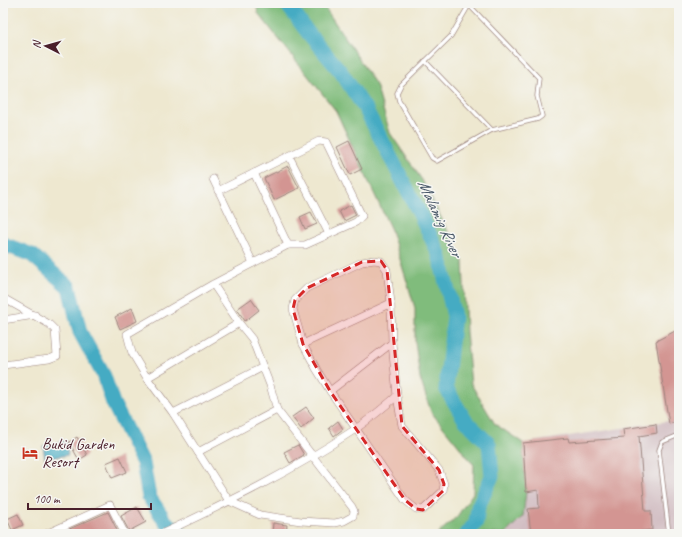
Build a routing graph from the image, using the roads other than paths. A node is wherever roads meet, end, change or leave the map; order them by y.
1 (469, 4) edge
2 (425, 61) junction
3 (492, 130) junction
4 (289, 156) junction
5 (254, 173) junction
6 (213, 179) dead end
7 (218, 191) junction
8 (329, 234) junction
9 (288, 245) junction
10 (253, 263) junction
11 (213, 284) junction
12 (3, 298) edge
13 (391, 303) junction
14 (34, 315) junction
15 (3, 320) edge
16 (239, 323) junction
17 (392, 343) junction
18 (303, 344) junction
19 (3, 365) edge
20 (263, 367) junction
21 (147, 378) junction
22 (330, 391) junction
23 (397, 396) junction
24 (277, 410) junction
25 (173, 413) junction
26 (356, 429) junction
27 (679, 435) edge
28 (198, 452) junction
29 (312, 457) junction
30 (229, 501) junction
31 (163, 533) edge
32 (46, 534) edge
33 (125, 534) edge
34 (670, 534) edge

1 - 2 lane
1 - 3 lane
2 - 3 lane
2 - 3 lane
4 - 5 street
4 - 8 street
4 - 8 street
5 - 7 street
5 - 9 street
6 - 7 street
7 - 10 street
8 - 9 street
9 - 10 street
10 - 11 street
11 - 16 street
11 - 21 street
12 - 14 street
13 - 17 street
13 - 18 street
13 - 18 street
14 - 15 street
14 - 19 street
16 - 20 street
16 - 21 street
17 - 22 street
17 - 23 street
18 - 22 street
20 - 24 street
20 - 25 street
21 - 25 street
22 - 26 street
23 - 26 street
23 - 26 street
24 - 28 street
24 - 29 street
25 - 28 street
26 - 29 street
27 - 34 lane
28 - 30 street
29 - 30 street
29 - 30 street
30 - 31 street
32 - 33 street

